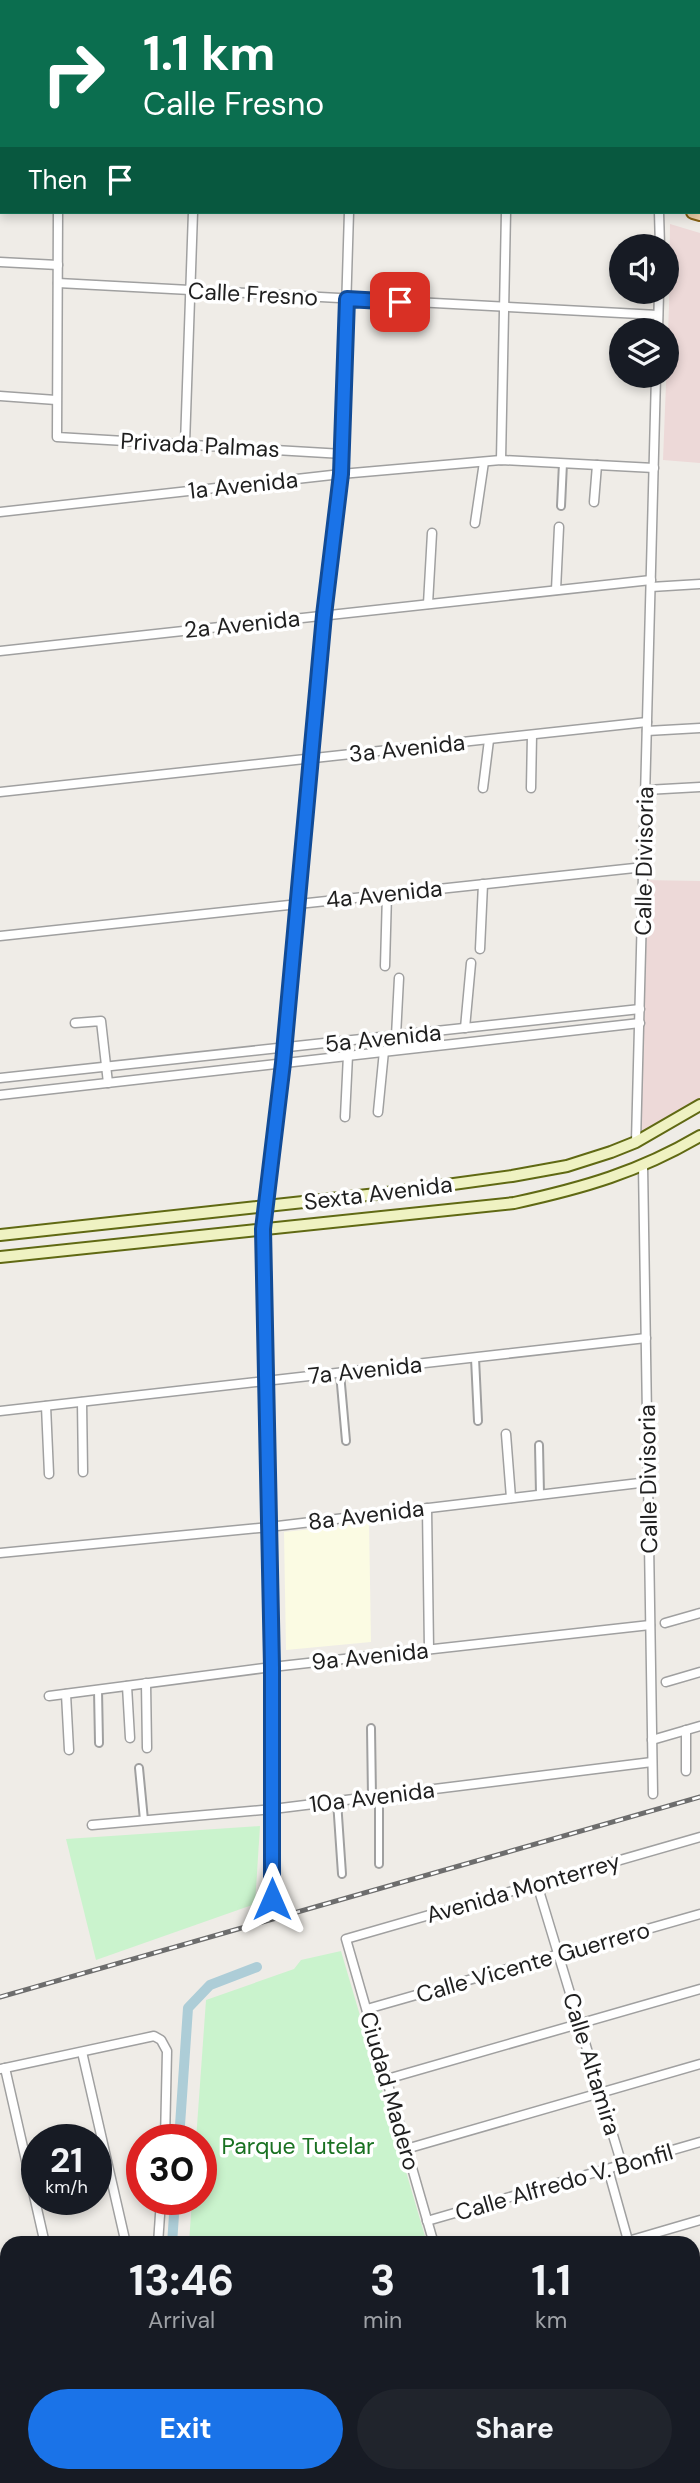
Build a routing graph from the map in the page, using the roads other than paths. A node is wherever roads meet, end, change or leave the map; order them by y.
1 (58, 214) edge
2 (193, 214) edge
3 (349, 214) edge
4 (506, 214) edge
5 (661, 214) edge
6 (660, 234) edge
7 (0, 262) edge
8 (58, 265) junction
9 (58, 283) junction
10 (190, 290) junction
11 (347, 299) junction
12 (658, 304) edge
13 (505, 307) junction
14 (658, 315) joint
15 (656, 388) edge
16 (0, 396) edge
17 (56, 400) junction
18 (185, 444) junction
19 (343, 454) junction
20 (501, 460) junction
21 (484, 462) junction
22 (563, 463) junction
23 (597, 465) junction
24 (654, 468) junction
25 (341, 474) junction
26 (594, 502) dead end
27 (561, 506) dead end
28 (0, 512) edge
29 (475, 523) dead end
30 (559, 527) dead end
31 (432, 533) dead end
32 (651, 583) junction
33 (700, 584) edge
34 (556, 590) junction
35 (428, 604) junction
36 (324, 615) junction
37 (0, 651) edge
38 (647, 727) junction
39 (700, 728) edge
40 (532, 735) junction
41 (489, 740) junction
42 (311, 758) junction
43 (700, 787) edge
44 (483, 788) dead end
45 (531, 788) dead end
46 (646, 790) junction
47 (0, 792) edge
48 (644, 867) junction
49 (483, 884) junction
50 (387, 894) junction
51 (298, 903) junction
52 (0, 936) edge
53 (480, 949) dead end
54 (471, 963) dead end
55 (385, 966) dead end
56 (399, 978) dead end
57 (640, 1009) junction
58 (75, 1023) dead end
59 (514, 1023) junction
60 (640, 1023) junction
61 (465, 1028) junction
62 (454, 1030) junction
63 (396, 1036) junction
64 (515, 1036) junction
65 (454, 1043) junction
66 (284, 1049) junction
67 (384, 1051) junction
68 (348, 1055) junction
69 (283, 1063) junction
70 (107, 1067) junction
71 (0, 1078) edge
72 (108, 1083) junction
73 (0, 1095) edge
74 (700, 1105) edge
75 (377, 1112) dead end
76 (345, 1117) dead end
77 (700, 1136) edge
78 (636, 1142) junction
79 (643, 1165) junction
80 (267, 1205) junction
81 (263, 1229) junction
82 (0, 1235) edge
83 (0, 1257) edge
84 (646, 1338) junction
85 (475, 1358) junction
86 (340, 1373) junction
87 (266, 1382) junction
88 (82, 1402) junction
89 (46, 1406) junction
90 (0, 1411) edge
91 (478, 1421) dead end
92 (506, 1434) dead end
93 (346, 1441) dead end
94 (539, 1445) dead end
95 (83, 1472) dead end
96 (49, 1474) dead end
97 (648, 1482) junction
98 (540, 1494) junction
99 (511, 1498) junction
100 (427, 1508) junction
101 (269, 1527) junction
102 (0, 1553) edge
103 (700, 1613) edge
104 (665, 1623) dead end
105 (650, 1625) junction
106 (429, 1649) junction
107 (272, 1667) junction
108 (700, 1672) edge
109 (666, 1682) dead end
110 (146, 1683) junction
111 (127, 1686) junction
112 (98, 1690) junction
113 (66, 1694) junction
114 (49, 1696) dead end
115 (700, 1726) edge
116 (371, 1728) dead end
117 (686, 1730) junction
118 (130, 1738) dead end
119 (652, 1740) junction
120 (99, 1743) dead end
121 (147, 1748) dead end
122 (69, 1750) dead end
123 (652, 1762) junction
124 (139, 1768) dead end
125 (686, 1771) dead end
126 (653, 1794) dead end
127 (375, 1796) junction
128 (337, 1801) junction
129 (273, 1809) junction
130 (144, 1820) junction
131 (92, 1825) dead end
132 (700, 1837) edge
133 (379, 1864) dead end
134 (342, 1874) dead end
135 (537, 1884) junction
136 (272, 1899) dead end
137 (700, 1914) edge
138 (346, 1938) joint
139 (559, 1954) junction
140 (700, 1989) edge
141 (367, 2010) junction
142 (579, 2024) junction
143 (82, 2052) junction
144 (700, 2064) edge
145 (3, 2069) edge
146 (387, 2079) junction
147 (600, 2092) junction
148 (165, 2124) edge
149 (700, 2142) edge
150 (405, 2149) junction
151 (622, 2165) junction
152 (608, 2169) junction
153 (160, 2215) edge
154 (700, 2220) edge
155 (427, 2221) junction
156 (43, 2236) edge
157 (124, 2236) edge
158 (159, 2236) edge
159 (432, 2236) edge
160 (627, 2236) edge
161 (648, 2236) edge

1 - 8 street
2 - 10 street
3 - 11 street
4 - 13 street
5 - 6 street
7 - 8 street
8 - 9 street
9 - 10 street, Calle Fresno
9 - 17 street
10 - 11 street, Calle Fresno
10 - 18 street
11 - 13 street, Calle Fresno
11 - 19 street
12 - 14 street
13 - 14 street, Calle Fresno
13 - 20 street
15 - 24 street, Calle Divisoria
16 - 17 street
17 - 18 street, Privada Palmas
18 - 19 street, Privada Palmas
19 - 25 street
20 - 21 street, 1a Avenida
20 - 22 street, 1a Avenida
21 - 25 street, 1a Avenida
21 - 29 street
22 - 23 street, 1a Avenida
22 - 27 street
23 - 24 street, 1a Avenida
23 - 26 street
24 - 32 street, Calle Divisoria
25 - 28 street, 1a Avenida
25 - 36 street
30 - 34 street
31 - 35 street
32 - 33 street, 2a Avenida
32 - 34 street, 2a Avenida
32 - 38 street, Calle Divisoria
34 - 35 street, 2a Avenida
35 - 36 street, 2a Avenida
36 - 37 street, 2a Avenida
36 - 42 street
38 - 39 street, 3a Avenida
38 - 40 street, 3a Avenida
38 - 46 street, Calle Divisoria
40 - 41 street, 3a Avenida
40 - 45 street
41 - 42 street, 3a Avenida
41 - 44 street
42 - 47 street, 3a Avenida
42 - 51 street
43 - 46 street
46 - 48 street, Calle Divisoria
48 - 49 street, 4a Avenida
48 - 57 street, Calle Divisoria
49 - 50 street, 4a Avenida
49 - 53 street
50 - 51 street, 4a Avenida
50 - 55 street
51 - 52 street, 4a Avenida
51 - 66 street
54 - 61 street
56 - 63 street
57 - 59 street, 5a Avenida
57 - 60 street, Calle Divisoria
58 - 70 street
59 - 61 street, 5a Avenida
59 - 64 street
60 - 64 street, 5a Avenida
60 - 78 street, Calle Divisoria
61 - 62 street, 5a Avenida
62 - 63 street, 5a Avenida
62 - 65 street
63 - 66 street, 5a Avenida
64 - 65 street, 5a Avenida
65 - 67 street, 5a Avenida
66 - 69 street
66 - 70 street, 5a Avenida
67 - 68 street, 5a Avenida
67 - 75 street
68 - 69 street, 5a Avenida
68 - 76 street
69 - 72 street, 5a Avenida
69 - 80 street
70 - 71 street, 5a Avenida
70 - 72 street
72 - 73 street, 5a Avenida
74 - 78 main road, Sexta Avenida
77 - 79 main road, Sexta Avenida
78 - 80 main road, Sexta Avenida
79 - 81 main road, Sexta Avenida
79 - 84 street, Calle Divisoria
80 - 81 street
80 - 82 main road, Sexta Avenida
81 - 83 main road, Sexta Avenida
81 - 87 street
84 - 85 street, 7a Avenida
84 - 97 street, Calle Divisoria
85 - 86 street, 7a Avenida
85 - 91 street
86 - 87 street, 7a Avenida
86 - 93 street
87 - 88 street, 7a Avenida
87 - 101 street
88 - 89 street, 7a Avenida
88 - 95 street
89 - 90 street, 7a Avenida
89 - 96 street
92 - 99 street
94 - 98 street
97 - 98 street, 8a Avenida
97 - 105 street, Calle Divisoria
98 - 99 street, 8a Avenida
99 - 100 street, 8a Avenida
100 - 101 street, 8a Avenida
100 - 106 street
101 - 102 street, 8a Avenida
101 - 107 street
103 - 104 street
105 - 106 street, 9a Avenida
105 - 119 street, Calle Divisoria
106 - 107 street, 9a Avenida
107 - 110 street, 9a Avenida
107 - 129 street
108 - 109 street
110 - 111 street, 9a Avenida
110 - 121 street
111 - 112 street, 9a Avenida
111 - 118 street
112 - 113 street, 9a Avenida
112 - 120 street
113 - 114 street, 9a Avenida
113 - 122 street
115 - 117 street
116 - 127 street
117 - 119 street
117 - 125 street
119 - 123 street, Calle Divisoria
123 - 126 street, Calle Divisoria
123 - 127 street, 10a Avenida
124 - 130 street
127 - 128 street, 10a Avenida
127 - 133 street
128 - 129 street, 10a Avenida
128 - 134 street
129 - 130 street, 10a Avenida
129 - 136 street
130 - 131 street, 10a Avenida
132 - 135 street, Avenida Monterrey
135 - 138 street, Avenida Monterrey
135 - 139 street, Calle Altamira
137 - 139 street, Calle Vicente Guerrero
138 - 141 street, Ciudad Madero
139 - 141 street, Calle Vicente Guerrero
139 - 142 street, Calle Altamira
140 - 142 street
141 - 146 street, Ciudad Madero
142 - 146 street
142 - 147 street, Calle Altamira
143 - 145 street
143 - 148 street
143 - 157 street
144 - 147 street
145 - 156 street
146 - 150 street, Ciudad Madero
147 - 150 street
147 - 151 street, Calle Altamira
149 - 151 street, Calle Alfredo V. Bonfil
150 - 155 street, Ciudad Madero
151 - 152 street, Calle Alfredo V. Bonfil
152 - 155 street, Calle Alfredo V. Bonfil
152 - 160 street, Calle Altamira
153 - 158 street
154 - 161 street
155 - 159 street, Ciudad Madero

